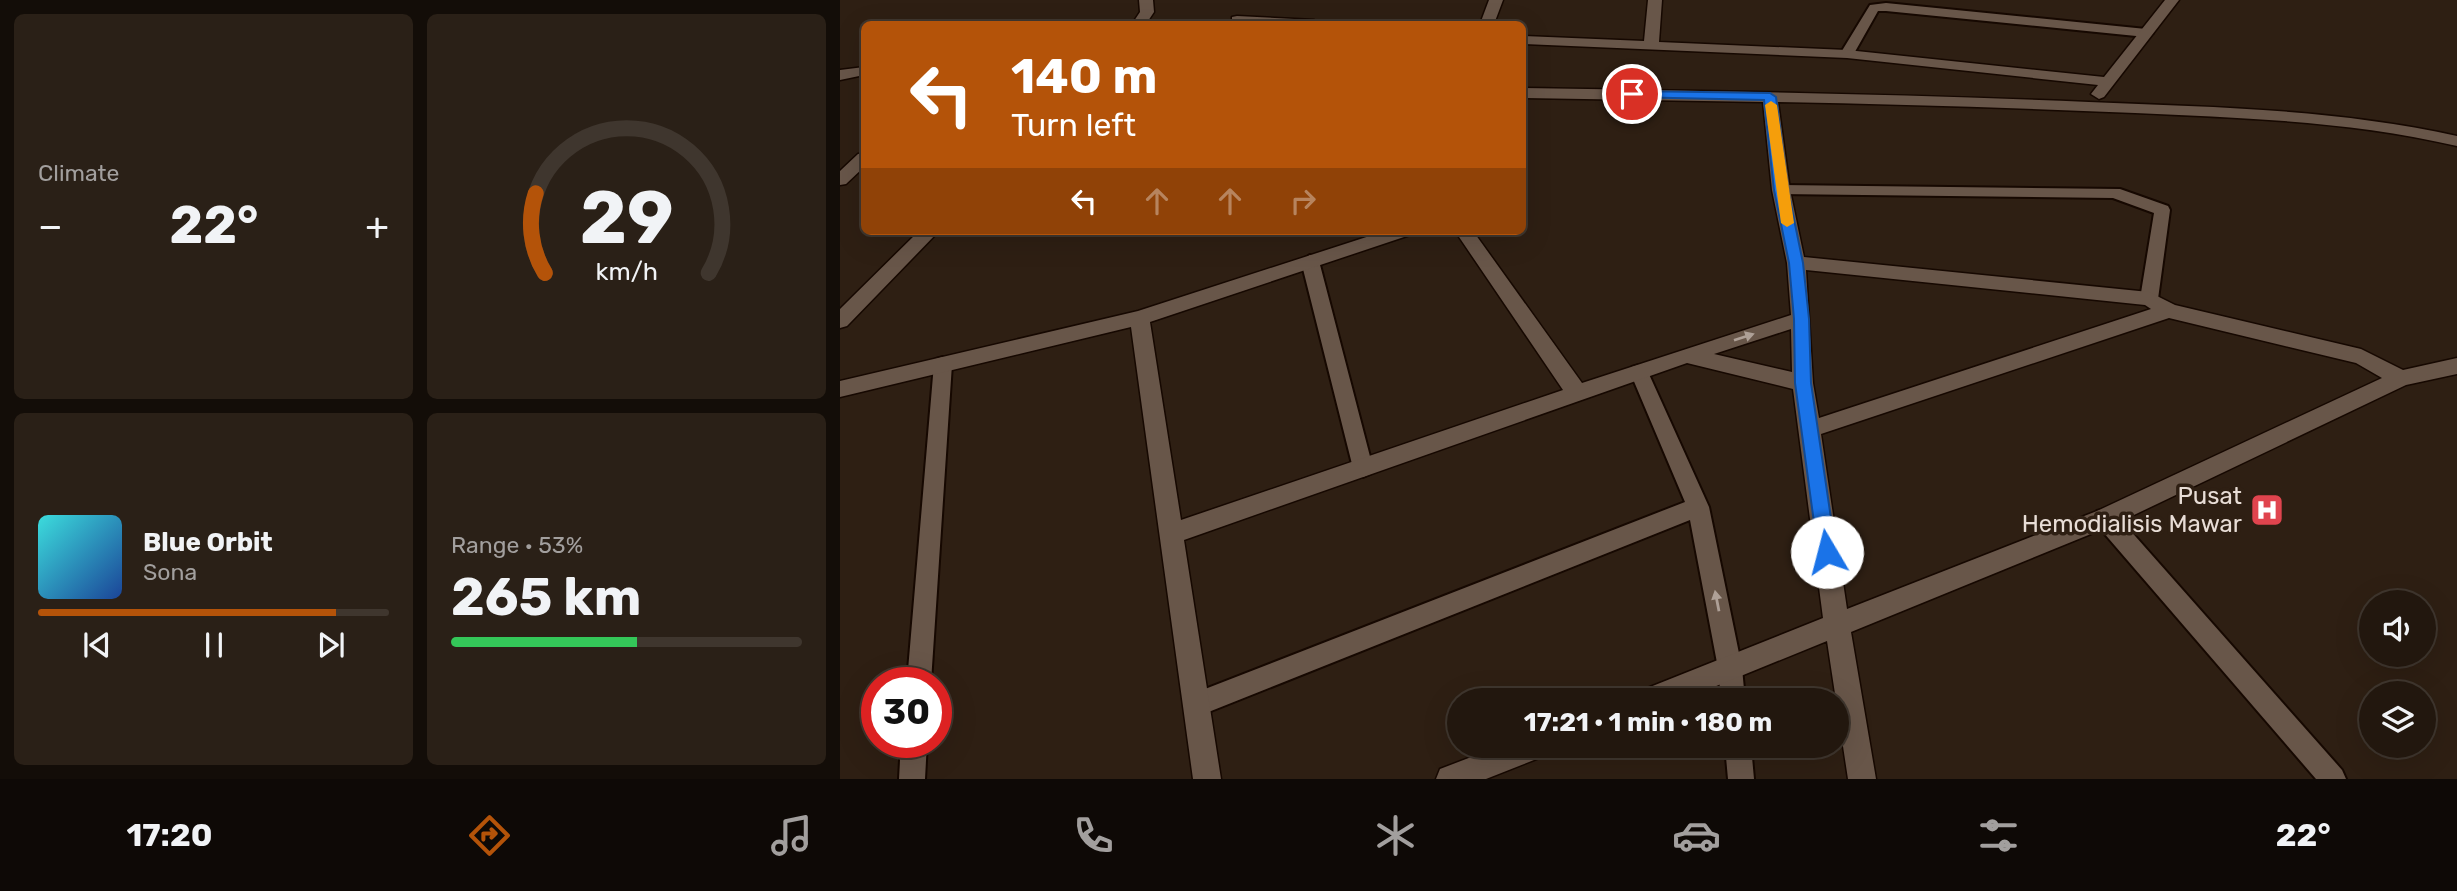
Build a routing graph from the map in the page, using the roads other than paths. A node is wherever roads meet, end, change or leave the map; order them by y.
1 (1146, 0) edge
2 (1496, 0) edge
3 (1655, 0) edge
4 (2172, 0) edge
5 (1237, 20) dead end
6 (1141, 21) edge
7 (1256, 21) edge
8 (1489, 21) edge
9 (2146, 33) junction
10 (1526, 40) edge
11 (1651, 45) junction
12 (1847, 54) junction
13 (861, 72) edge
14 (840, 75) edge
15 (2108, 82) junction
16 (1526, 93) edge
17 (1770, 97) junction
18 (2090, 106) junction
19 (2457, 141) edge
20 (861, 161) edge
21 (840, 180) edge
22 (1781, 190) junction
23 (926, 235) edge
24 (1391, 235) edge
25 (1467, 235) edge
26 (1310, 261) junction
27 (1796, 263) junction
28 (2149, 299) junction
29 (2169, 311) junction
30 (1140, 317) junction
31 (1801, 319) junction
32 (840, 321) edge
33 (1687, 355) junction
34 (943, 364) junction
35 (2457, 366) edge
36 (1639, 372) junction
37 (2401, 378) junction
38 (1803, 383) junction
39 (840, 389) edge
40 (1577, 393) junction
41 (1811, 429) junction
42 (1363, 468) junction
43 (1698, 507) junction
44 (2105, 518) junction
45 (1172, 534) junction
46 (1837, 625) junction
47 (920, 667) edge
48 (1730, 668) junction
49 (1679, 688) edge
50 (1732, 688) edge
51 (1196, 705) junction
52 (913, 758) edge
53 (1503, 758) edge
54 (1739, 758) edge
55 (912, 779) edge
56 (1207, 779) edge
57 (1450, 779) edge
58 (1741, 779) edge
59 (1862, 779) edge
60 (2333, 779) edge

1 - 6 street
2 - 8 street
3 - 11 street
4 - 9 street
5 - 7 street
9 - 12 lane
9 - 15 street
10 - 11 street
11 - 12 street
12 - 15 street
13 - 14 street
15 - 18 street
16 - 17 street
17 - 18 street
17 - 22 street
18 - 19 street
20 - 21 street
22 - 27 street
22 - 28 lane
23 - 32 street
24 - 26 street
25 - 40 street
26 - 30 street
26 - 42 lane
27 - 28 street
27 - 31 street
28 - 29 street
29 - 37 street
29 - 41 street
30 - 34 street
30 - 45 street
33 -> 31 street
31 - 38 street
33 - 36 street
33 - 38 street
34 - 39 street
34 - 47 lane
35 - 37 street
36 - 40 street
36 - 43 lane
37 - 44 street
38 - 41 street
40 - 42 street
41 - 46 street
42 - 45 street
48 -> 43 lane
43 - 51 lane
44 - 46 street
44 - 60 lane
45 - 51 street
46 - 48 street
46 - 59 street
48 - 49 street
48 - 50 lane
51 - 56 street
52 - 55 lane
53 - 57 street
54 - 58 lane

